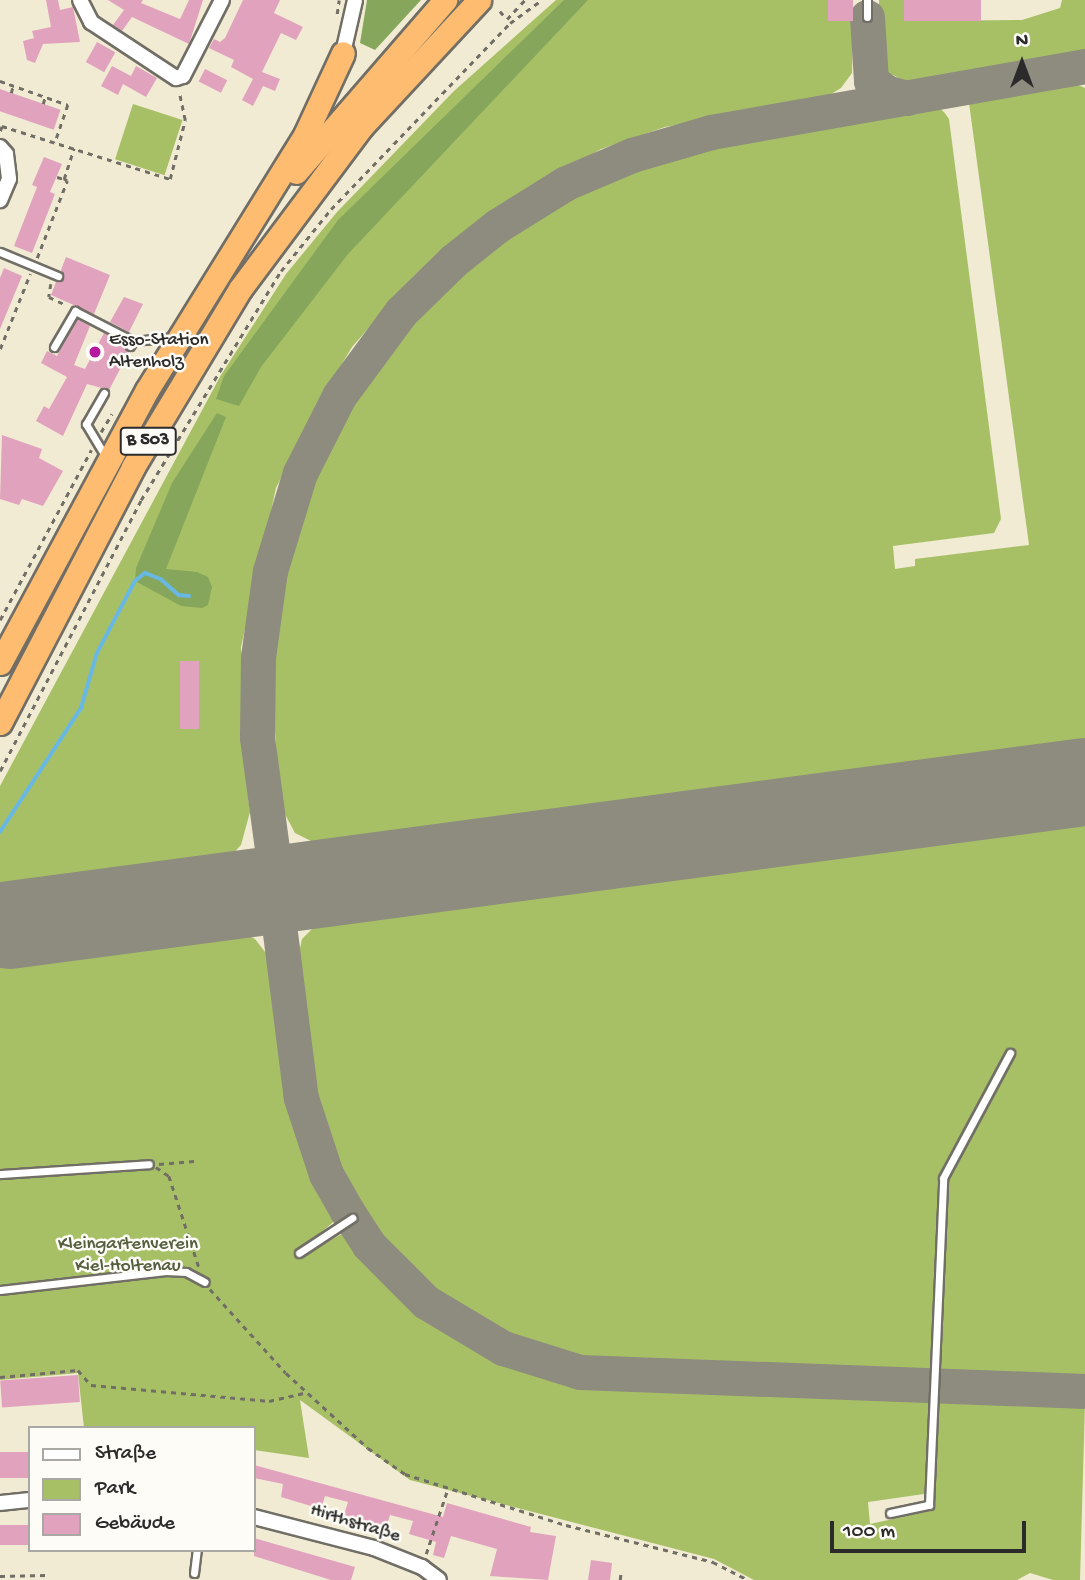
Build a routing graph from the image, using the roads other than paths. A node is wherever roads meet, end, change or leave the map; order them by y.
1 (80, 0) edge
2 (222, 0) edge
3 (355, 0) edge
4 (445, 0) edge
5 (479, 0) edge
6 (867, 0) edge
7 (867, 17) dead end
8 (343, 53) joint
9 (0, 147) edge
10 (0, 200) edge
11 (246, 234) junction
12 (0, 251) edge
13 (56, 275) road end
14 (180, 337) junction
15 (54, 347) dead end
16 (104, 393) dead end
17 (108, 460) junction
18 (0, 663) edge
19 (0, 723) edge
20 (1010, 1053) dead end
21 (149, 1164) road end
22 (0, 1174) edge
23 (352, 1218) dead end
24 (299, 1254) dead end
25 (205, 1282) road end
26 (0, 1290) edge
27 (28, 1500) edge
28 (0, 1503) edge
29 (890, 1513) dead end
30 (256, 1518) edge
31 (197, 1552) edge
32 (194, 1573) dead end
33 (439, 1580) edge

1 - 2 street
3 - 8 street
4 - 11 highway, B 503
5 - 19 highway, B 503
6 - 7 lane
8 - 11 highway
9 - 10 street
11 - 14 highway, B 503
12 - 13 lane
14 - 15 lane
14 - 17 highway, B 503
16 - 17 lane
17 - 18 highway, B 503
20 - 29 lane
21 - 22 lane
23 - 24 lane
25 - 26 lane
27 - 28 street
30 - 33 street, Hirthstraße
31 - 32 lane

